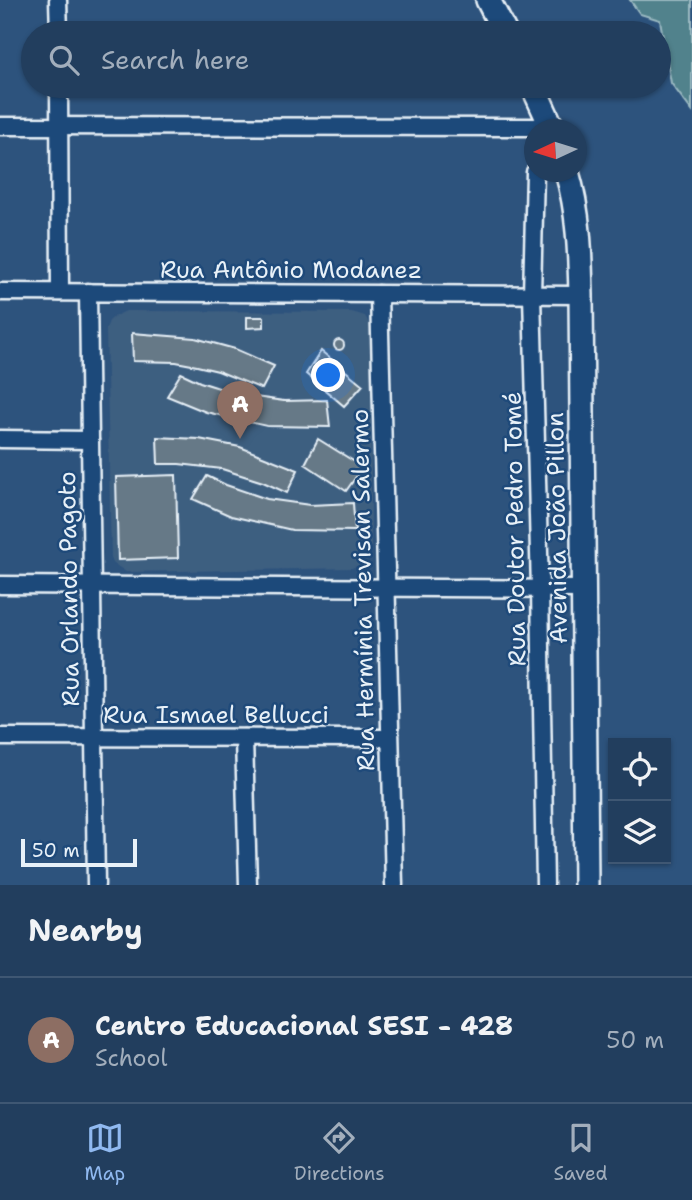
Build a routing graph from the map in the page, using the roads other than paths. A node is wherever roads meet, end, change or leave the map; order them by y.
1 (58, 0) edge
2 (488, 0) edge
3 (58, 21) edge
4 (499, 21) edge
5 (59, 98) edge
6 (536, 98) edge
7 (541, 119) edge
8 (0, 126) edge
9 (59, 127) junction
10 (524, 127) edge
11 (535, 182) edge
12 (569, 182) edge
13 (0, 292) edge
14 (60, 292) junction
15 (88, 292) junction
16 (379, 294) junction
17 (531, 295) junction
18 (581, 295) junction
19 (0, 439) edge
20 (90, 440) junction
21 (0, 585) edge
22 (92, 586) junction
23 (386, 589) junction
24 (540, 589) junction
25 (584, 589) junction
26 (0, 737) edge
27 (94, 737) junction
28 (244, 738) junction
29 (389, 738) junction
30 (96, 885) edge
31 (248, 885) edge
32 (394, 885) edge
33 (545, 885) edge
34 (586, 885) edge

1 - 3 street
2 - 4 main road
5 - 9 street
6 - 7 main road
8 - 9 street
9 - 10 street
9 - 14 street
11 - 17 street, Rua Doutor Pedro Tomé
12 - 18 main road, Avenida João Pillon
13 - 14 street, Rua Antônio Modanez
14 - 15 street, Rua Antônio Modanez
15 - 16 street, Rua Antônio Modanez
15 - 20 street, Rua Orlando Pagoto
16 - 17 street, Rua Antônio Modanez
16 - 23 street, Rua Hermínia Trevisan Salermo
17 - 18 street, Rua Antônio Modanez
17 - 24 street, Rua Doutor Pedro Tomé
18 - 25 main road, Avenida João Pillon
19 - 20 street
20 - 22 street, Rua Orlando Pagoto
21 - 22 street
22 - 23 street
22 - 27 street, Rua Orlando Pagoto
23 - 24 street
23 - 29 street, Rua Hermínia Trevisan Salermo
24 - 25 street
24 - 33 street, Rua Doutor Pedro Tomé
25 - 34 main road, Avenida João Pillon
26 - 27 street, Rua Ismael Bellucci
27 - 28 street, Rua Ismael Bellucci
27 - 30 street, Rua Orlando Pagoto
28 - 29 street, Rua Ismael Bellucci
28 - 31 street
29 - 32 street, Rua Hermínia Trevisan Salermo

